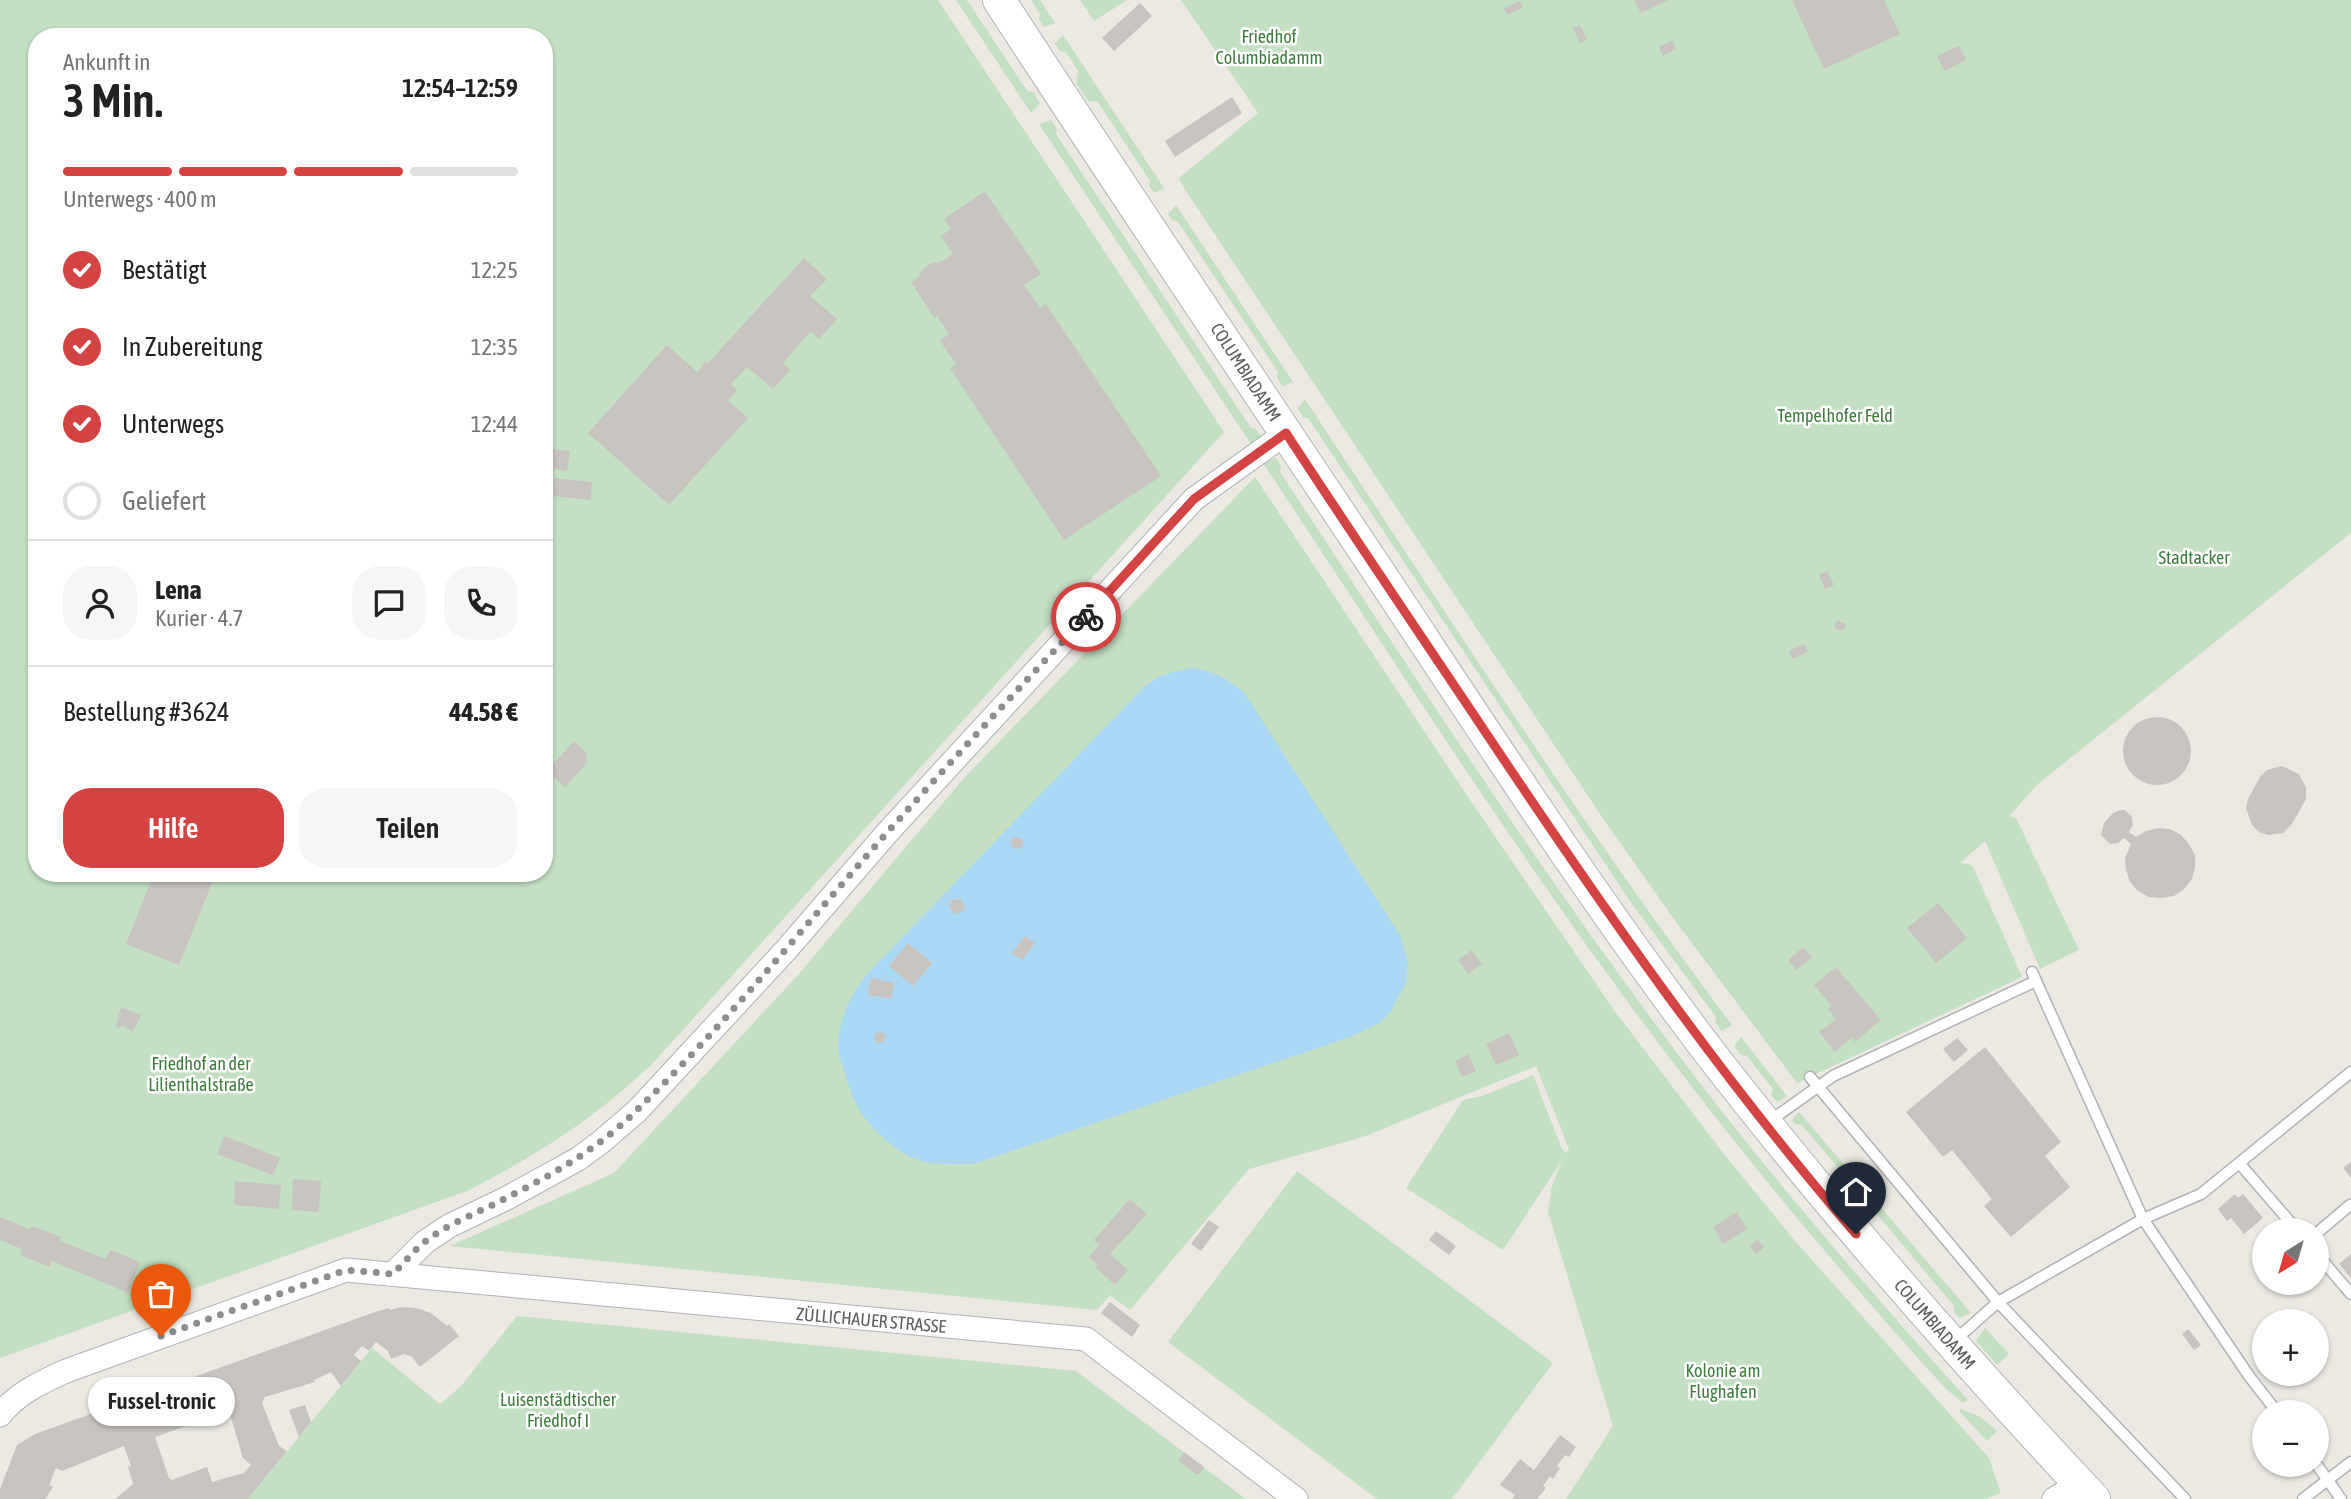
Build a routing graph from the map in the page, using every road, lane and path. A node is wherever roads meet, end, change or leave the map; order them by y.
1 (999, 0) edge
2 (1286, 433) junction
3 (2351, 1072) edge
4 (1814, 1081) junction
5 (1766, 1124) junction
6 (2241, 1164) junction
7 (2350, 1205) edge
8 (2287, 1218) edge
9 (2143, 1219) junction
10 (2329, 1223) edge
11 (2329, 1268) edge
12 (393, 1274) junction
13 (2351, 1294) edge
14 (1998, 1302) junction
15 (1951, 1343) junction
16 (2268, 1400) edge
17 (0, 1415) edge
18 (2351, 1462) edge
19 (2328, 1479) junction
20 (2076, 1494) edge
21 (1296, 1499) edge
22 (2185, 1499) edge
23 (2303, 1499) edge
24 (2341, 1499) edge

1 - 2 main road, COLUMBIADAMM
2 - 5 main road, COLUMBIADAMM
2 - 12 street
3 - 6 lane
4 - 5 lane
4 - 9 lane
4 - 14 lane
5 - 15 main road, COLUMBIADAMM
6 - 8 lane
6 - 9 lane
7 - 10 lane
9 - 14 lane
9 - 16 lane
11 - 13 lane
12 - 17 street, ZÜLLICHAUER STRASSE
12 - 21 street, ZÜLLICHAUER STRASSE
14 - 15 lane
14 - 22 lane
15 - 20 main road, COLUMBIADAMM
18 - 19 lane
19 - 23 lane
19 - 24 lane

